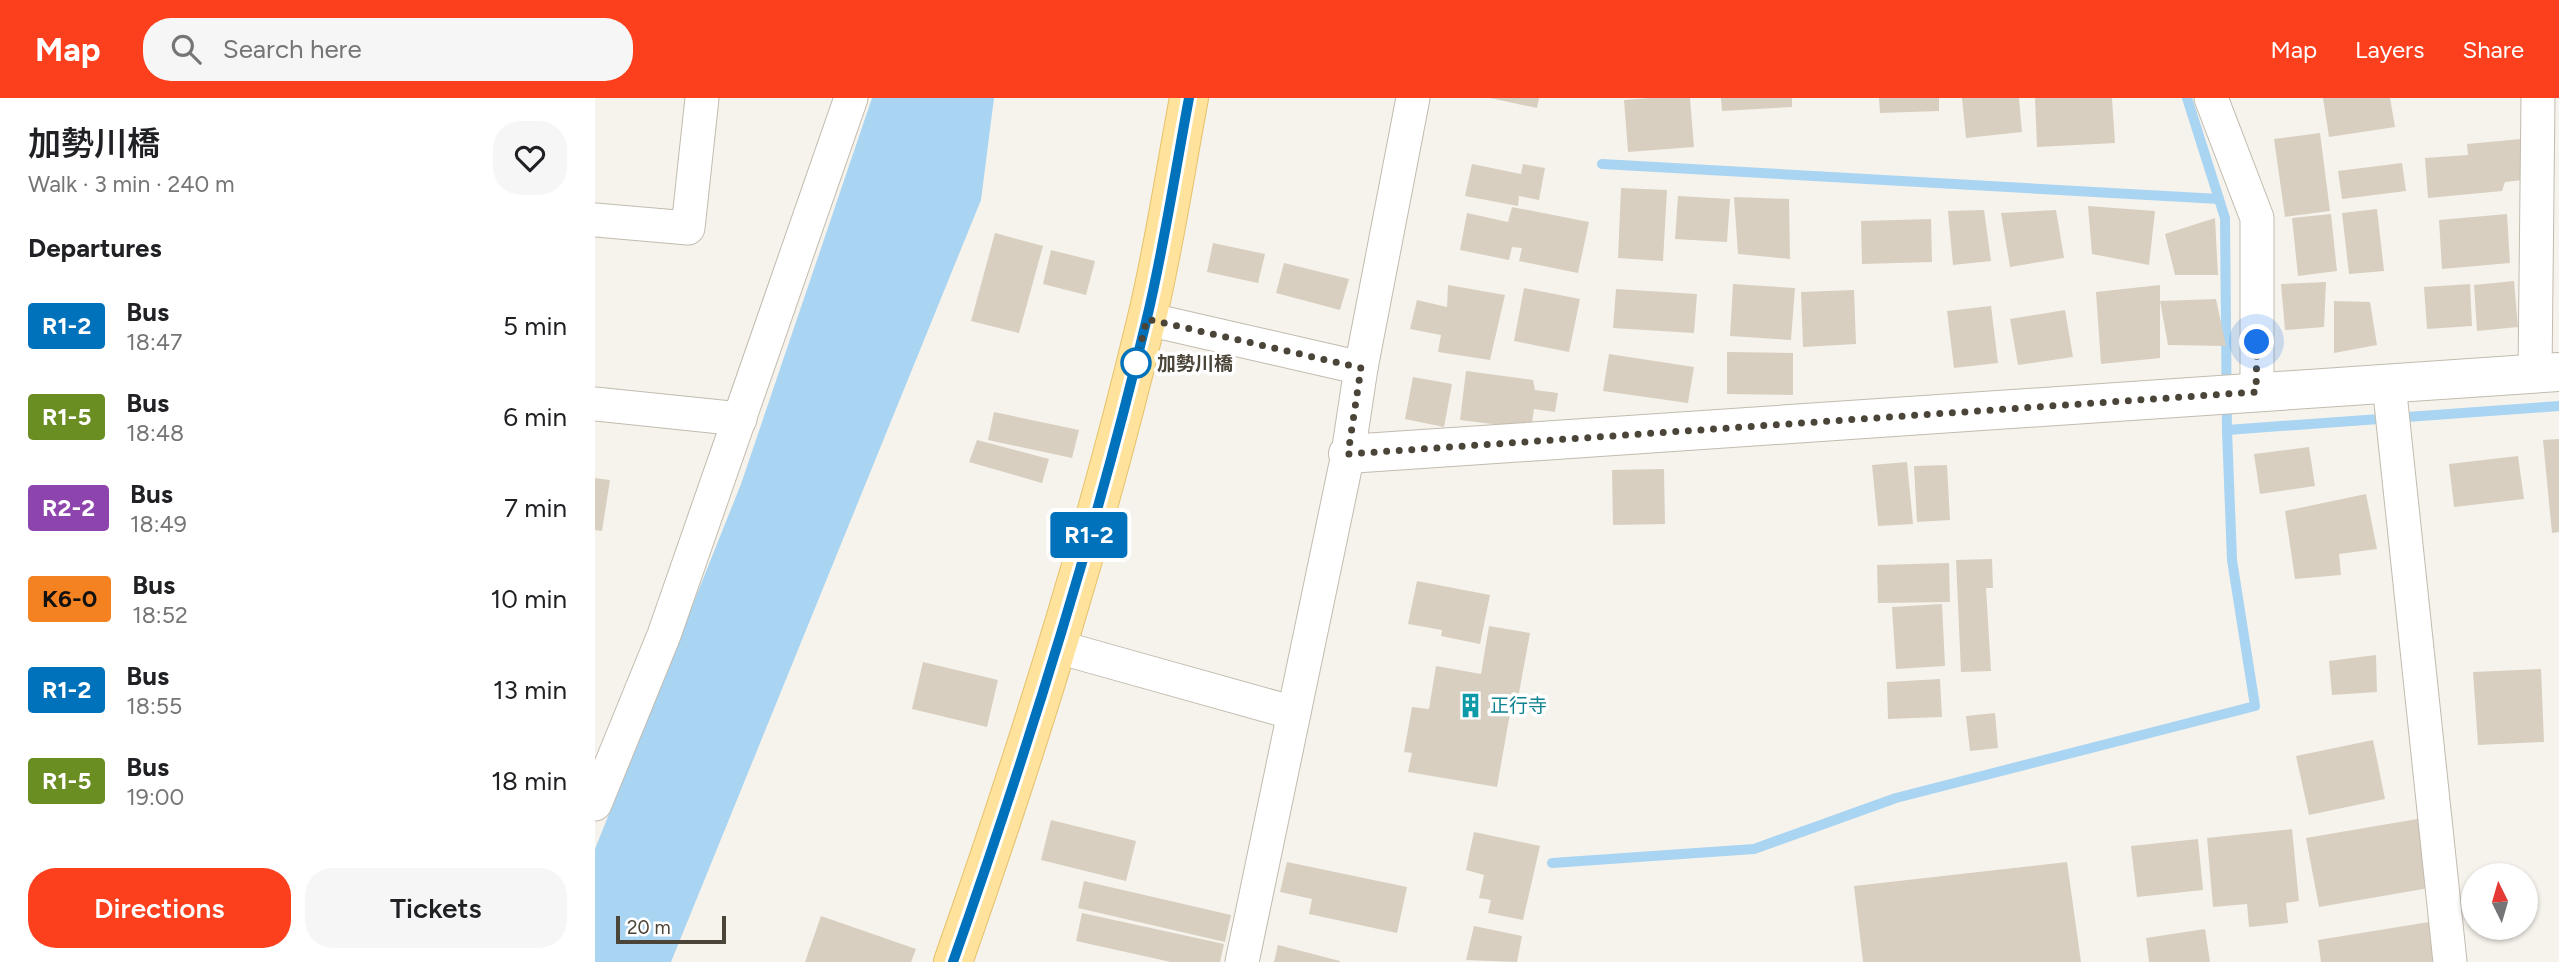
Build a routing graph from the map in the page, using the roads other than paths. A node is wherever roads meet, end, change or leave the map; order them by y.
1 (702, 98) edge
2 (851, 98) edge
3 (1189, 98) edge
4 (1413, 98) edge
5 (2211, 98) edge
6 (2538, 98) edge
7 (595, 220) edge
8 (1147, 319) junction
9 (1361, 368) junction
10 (2547, 372) edge
11 (2389, 384) junction
12 (2256, 392) junction
13 (595, 404) edge
14 (740, 419) junction
15 (1348, 454) junction
16 (1058, 648) junction
17 (1294, 713) junction
18 (595, 804) edge
19 (953, 962) edge
20 (1241, 962) edge
21 (2451, 962) edge

1 - 7 street
2 - 14 street
3 - 8 main road
4 - 9 street
5 - 12 street
6 - 10 street
8 - 9 street
8 - 16 main road
9 - 15 street
10 - 11 street
11 - 12 street
11 - 21 street
12 - 15 street
13 - 14 street
14 - 18 street
15 - 17 street
16 - 17 street
16 - 19 main road
17 - 20 street

